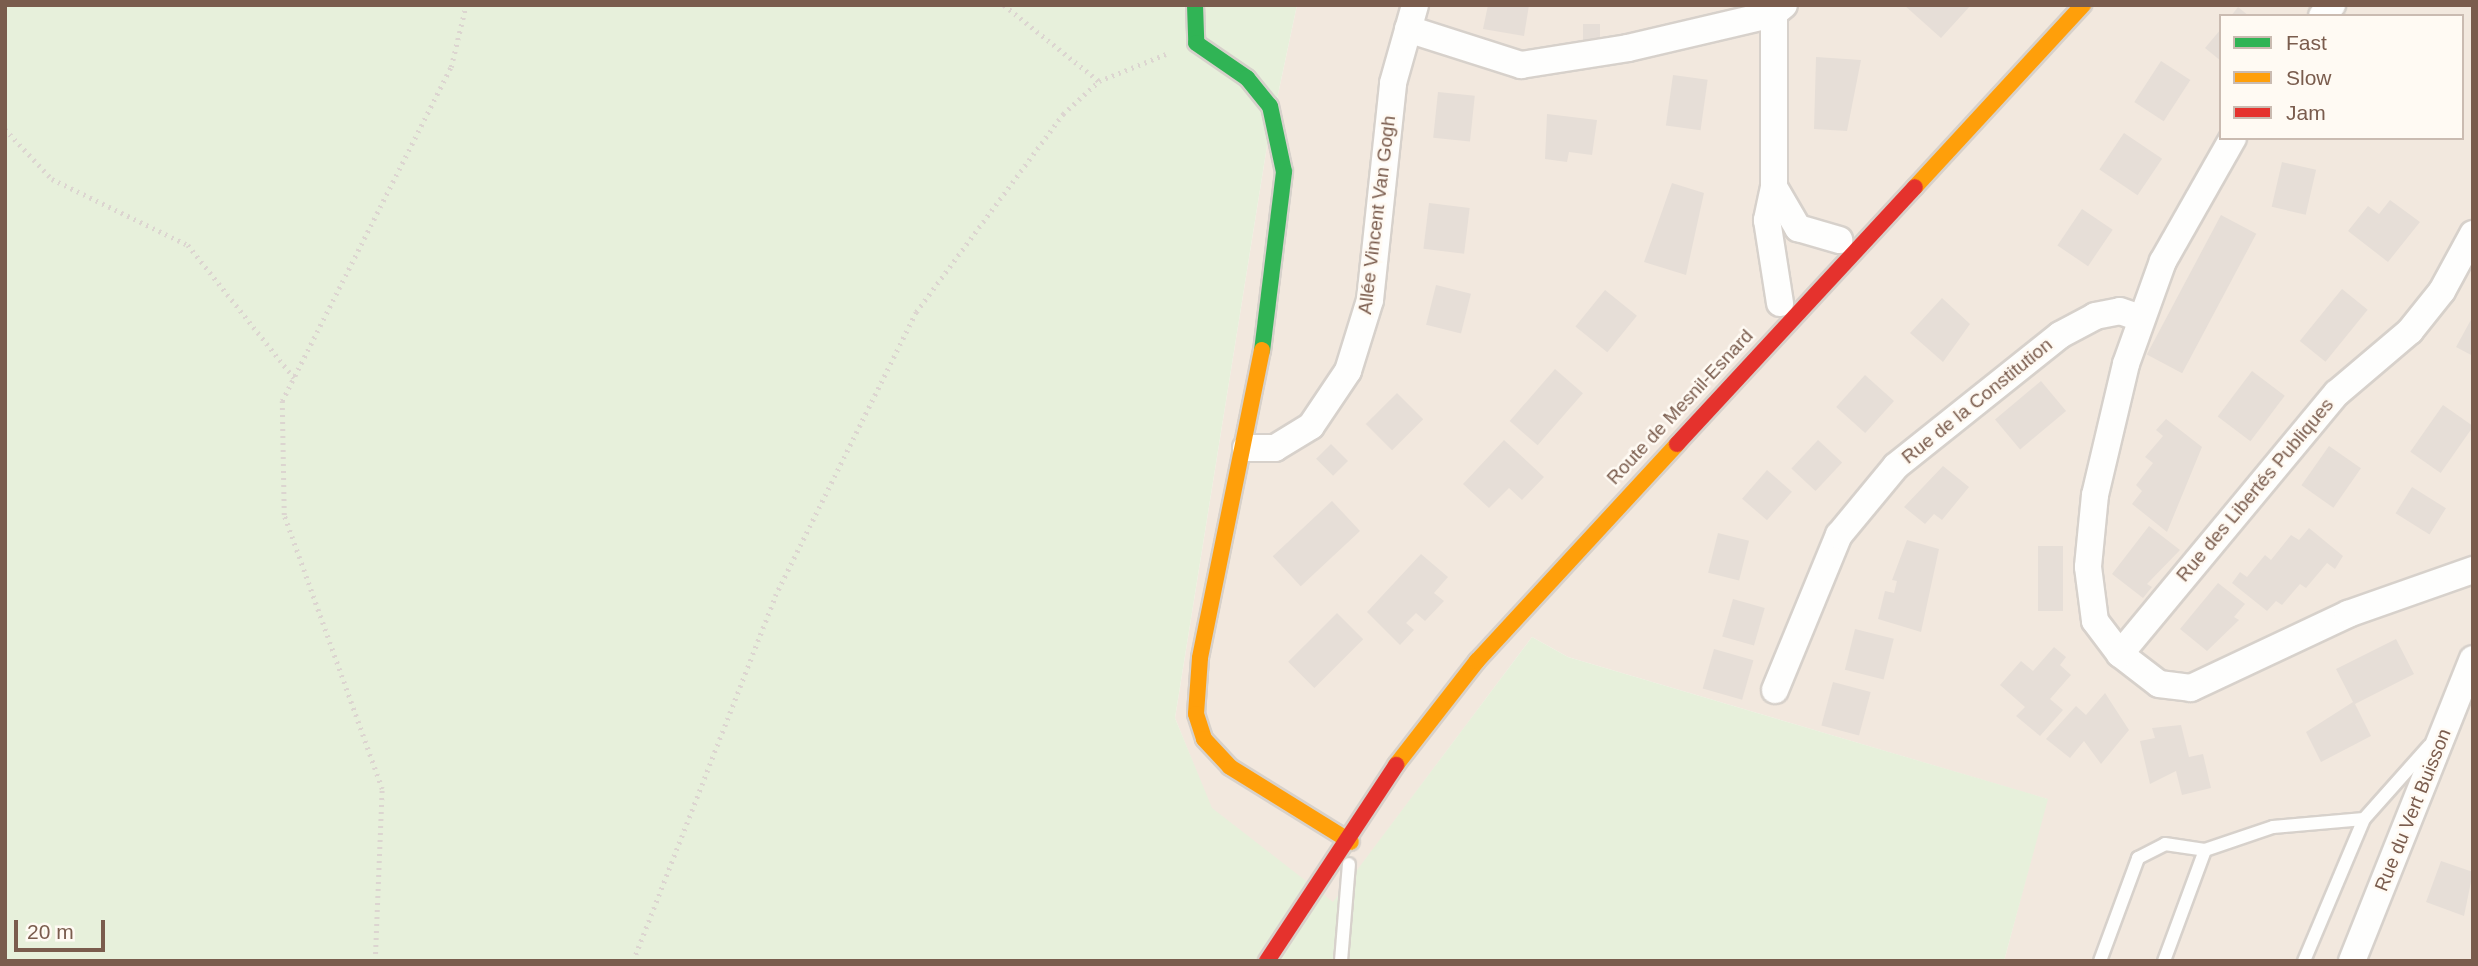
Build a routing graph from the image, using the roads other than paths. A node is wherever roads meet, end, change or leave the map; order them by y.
1 (1195, 5) edge
2 (2083, 5) edge
3 (1777, 8) edge
4 (1412, 17) edge
5 (2232, 140) edge
6 (1774, 187) junction
7 (2473, 234) edge
8 (1836, 242) dead end
9 (1783, 301) dead end
10 (2140, 318) junction
11 (1246, 448) junction
12 (1579, 522) dead end
13 (2473, 570) edge
14 (2120, 654) junction
15 (2473, 659) edge
16 (1775, 690) dead end
17 (2447, 724) junction
18 (2364, 819) junction
19 (1331, 829) junction
20 (1351, 842) junction
21 (2205, 850) junction
22 (1266, 961) edge
23 (1341, 961) edge
24 (2100, 961) edge
25 (2164, 961) edge
26 (2304, 961) edge
27 (2352, 961) edge

1 - 11 main road
2 - 20 main road, Route de Mesnil-Esnard
3 - 4 street
3 - 6 street
4 - 11 street, Allée Vincent Van Gogh
5 - 10 street
6 - 8 street
6 - 9 street
7 - 14 street, Rue des Libertés Publiques
10 - 14 street
10 - 16 street, Rue de la Constitution
11 - 19 main road
12 - 19 main road
13 - 14 street
15 - 17 street, Rue du Vert Buisson
17 - 18 lane
17 - 27 street, Rue du Vert Buisson
18 - 21 lane
18 - 26 lane
19 - 20 main road
19 - 22 main road
20 - 22 main road, Route de Mesnil-Esnard
20 - 23 lane
21 - 24 lane
21 - 25 lane

